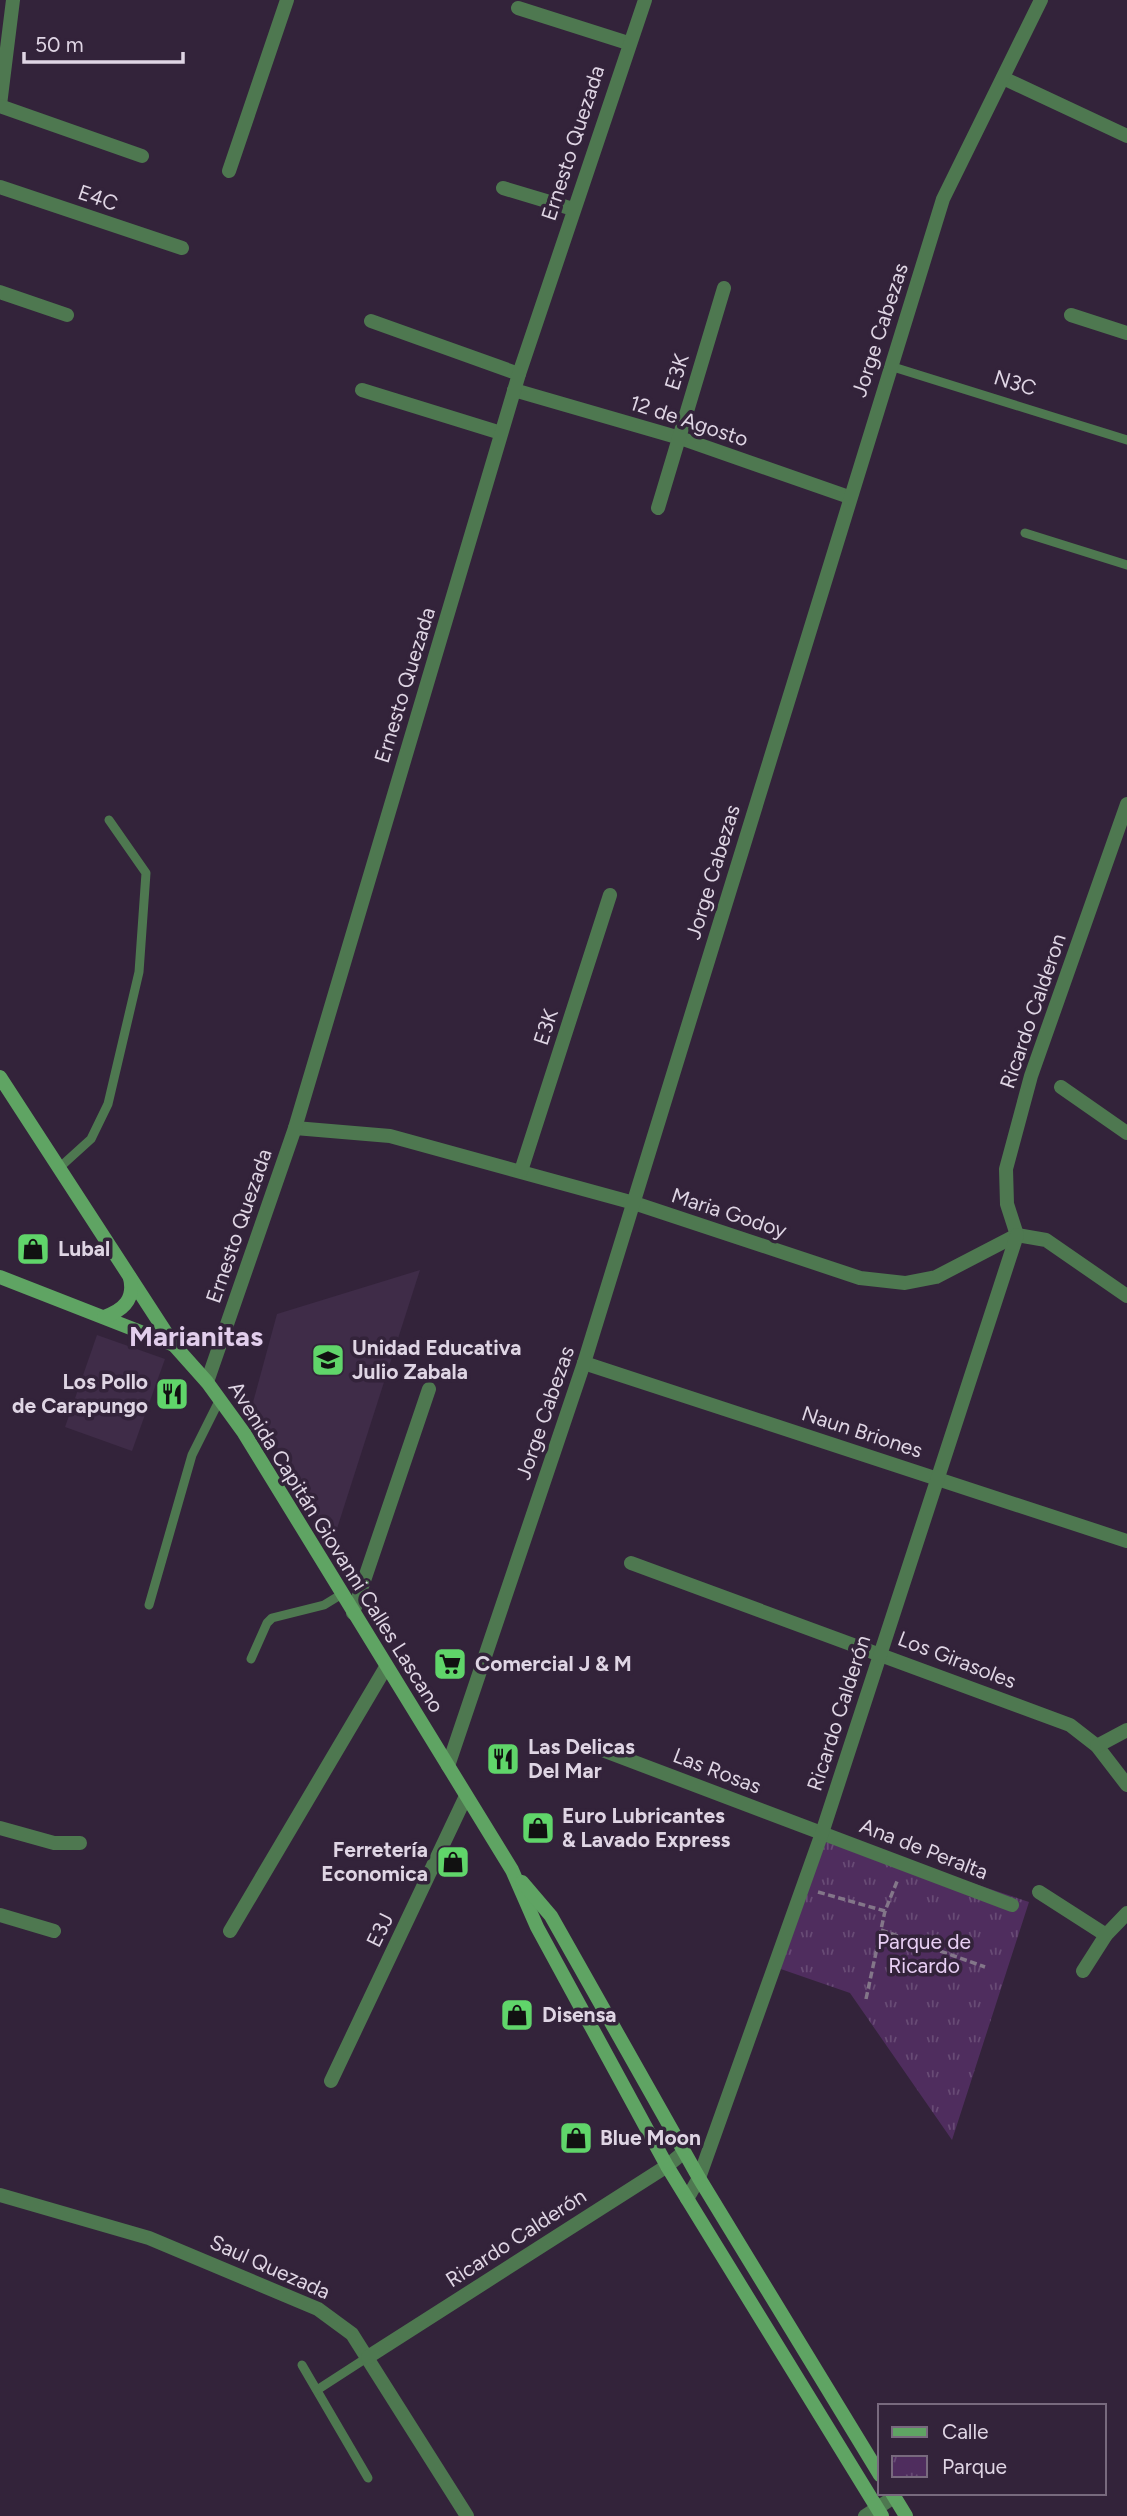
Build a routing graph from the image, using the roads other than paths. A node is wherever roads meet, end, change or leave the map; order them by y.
1 (13, 0) edge
2 (287, 0) edge
3 (645, 0) edge
4 (1041, 0) edge
5 (518, 8) dead end
6 (628, 43) junction
7 (1003, 78) junction
8 (0, 105) edge
9 (1127, 136) edge
10 (142, 156) dead end
11 (229, 171) dead end
12 (0, 187) edge
13 (503, 188) dead end
14 (573, 209) junction
15 (182, 248) dead end
16 (724, 288) dead end
17 (0, 292) edge
18 (67, 315) dead end
19 (1071, 315) dead end
20 (371, 321) dead end
21 (1127, 333) edge
22 (890, 366) junction
23 (519, 374) junction
24 (362, 390) dead end
25 (514, 390) junction
26 (501, 433) junction
27 (680, 438) junction
28 (1127, 440) edge
29 (849, 497) junction
30 (658, 508) dead end
31 (1025, 533) dead end
32 (1127, 565) edge
33 (1127, 804) edge
34 (109, 820) dead end
35 (610, 895) dead end
36 (0, 1077) edge
37 (1061, 1087) dead end
38 (295, 1128) junction
39 (1127, 1133) edge
40 (59, 1168) junction
41 (521, 1171) junction
42 (634, 1203) junction
43 (1017, 1235) junction
44 (0, 1277) edge
45 (130, 1277) junction
46 (1127, 1296) edge
47 (104, 1317) junction
48 (174, 1345) junction
49 (584, 1363) junction
50 (206, 1382) junction
51 (429, 1389) dead end
52 (220, 1399) junction
53 (938, 1479) junction
54 (1127, 1541) edge
55 (631, 1563) dead end
56 (342, 1594) junction
57 (149, 1605) dead end
58 (353, 1613) junction
59 (881, 1654) junction
60 (251, 1659) dead end
61 (386, 1667) junction
62 (1127, 1730) edge
63 (1097, 1746) junction
64 (597, 1748) dead end
65 (448, 1766) junction
66 (1127, 1785) edge
67 (466, 1796) junction
68 (0, 1828) edge
69 (822, 1833) junction
70 (80, 1843) dead end
71 (512, 1870) junction
72 (1039, 1892) dead end
73 (1012, 1905) dead end
74 (1127, 1913) edge
75 (0, 1915) edge
76 (54, 1931) dead end
77 (230, 1931) dead end
78 (1106, 1935) junction
79 (1083, 1971) dead end
80 (331, 2081) dead end
81 (684, 2152) junction
82 (667, 2166) junction
83 (699, 2178) junction
84 (0, 2195) edge
85 (687, 2200) junction
86 (368, 2357) junction
87 (302, 2365) dead end
88 (317, 2390) junction
89 (878, 2472) edge
90 (368, 2478) dead end
91 (893, 2495) edge
92 (875, 2513) edge
93 (467, 2516) edge
94 (906, 2516) edge

1 - 8 street
2 - 11 street
3 - 6 street, Ernesto Quezada
4 - 7 street, Jorge Cabezas
5 - 6 street
6 - 14 street, Ernesto Quezada
7 - 9 street
7 - 22 street, Jorge Cabezas
8 - 10 street
12 - 15 street, E4C
13 - 14 street
14 - 23 street, Ernesto Quezada
16 - 27 street, E3K
17 - 18 street
19 - 21 street
20 - 23 street
22 - 28 lane, N3C
22 - 29 street, Jorge Cabezas
23 - 25 street, Ernesto Quezada
24 - 26 street
25 - 26 street, Ernesto Quezada
25 - 27 street, 12 de Agosto
26 - 38 street, Ernesto Quezada
27 - 29 street, 12 de Agosto
27 - 30 street, E3K
29 - 42 street, Jorge Cabezas
31 - 32 lane
33 - 43 street, Ricardo Calderon
34 - 40 lane
35 - 41 street, E3K
36 - 40 main road, Avenida Capitán Giovanni Calles Lascano
37 - 39 street
38 - 41 street, Maria Godoy
38 - 50 street, Ernesto Quezada
40 - 45 main road, Avenida Capitán Giovanni Calles Lascano
41 - 42 street, Maria Godoy
42 - 43 street, Maria Godoy
42 - 49 street, Jorge Cabezas
43 - 46 street
43 - 53 street, Ricardo Calderón
44 - 47 main road
45 - 47 main road
45 - 48 main road, Avenida Capitán Giovanni Calles Lascano
47 - 48 main road
48 - 50 main road, Avenida Capitán Giovanni Calles Lascano
49 - 53 street, Naun Briones
49 - 65 street, Jorge Cabezas
50 - 52 main road, Avenida Capitán Giovanni Calles Lascano
51 - 58 street
52 - 56 main road, Avenida Capitán Giovanni Calles Lascano
52 - 57 lane
53 - 54 street, Naun Briones
53 - 59 street, Ricardo Calderón
55 - 59 street, Los Girasoles
56 - 58 main road, Avenida Capitán Giovanni Calles Lascano
56 - 60 lane
58 - 61 main road, Avenida Capitán Giovanni Calles Lascano
59 - 63 street, Los Girasoles
59 - 69 street, Ricardo Calderón
61 - 65 main road, Avenida Capitán Giovanni Calles Lascano
61 - 77 street
62 - 63 street
63 - 66 street, Los Girasoles
64 - 69 street, Las Rosas
65 - 67 main road, Avenida Capitán Giovanni Calles Lascano
67 - 71 main road, Avenida Capitán Giovanni Calles Lascano
67 - 80 street, E3J
68 - 70 street
69 - 73 street, Ana de Peralta
69 - 83 street, Ricardo Calderón
71 - 81 main road, Avenida Capitán Giovanni Calles Lascano
71 - 82 main road, Avenida Capitán Giovanni Calles Lascano
72 - 78 street
74 - 78 street
75 - 76 street
78 - 79 street
81 - 82 street, Ricardo Calderón
81 - 83 main road, Avenida Capitán Giovanni Calles Lascano
82 - 85 main road, Avenida Capitán Giovanni Calles Lascano
82 - 86 street, Ricardo Calderón
83 - 85 street, Ricardo Calderón
83 - 89 main road, Avenida Capitán Giovanni Calles Lascano
84 - 86 street, Saul Quezada
85 - 92 main road, Avenida Capitán Giovanni Calles Lascano
86 - 88 lane
86 - 93 street, Saul Quezada
87 - 88 lane
88 - 90 lane
91 - 92 street
91 - 94 main road

